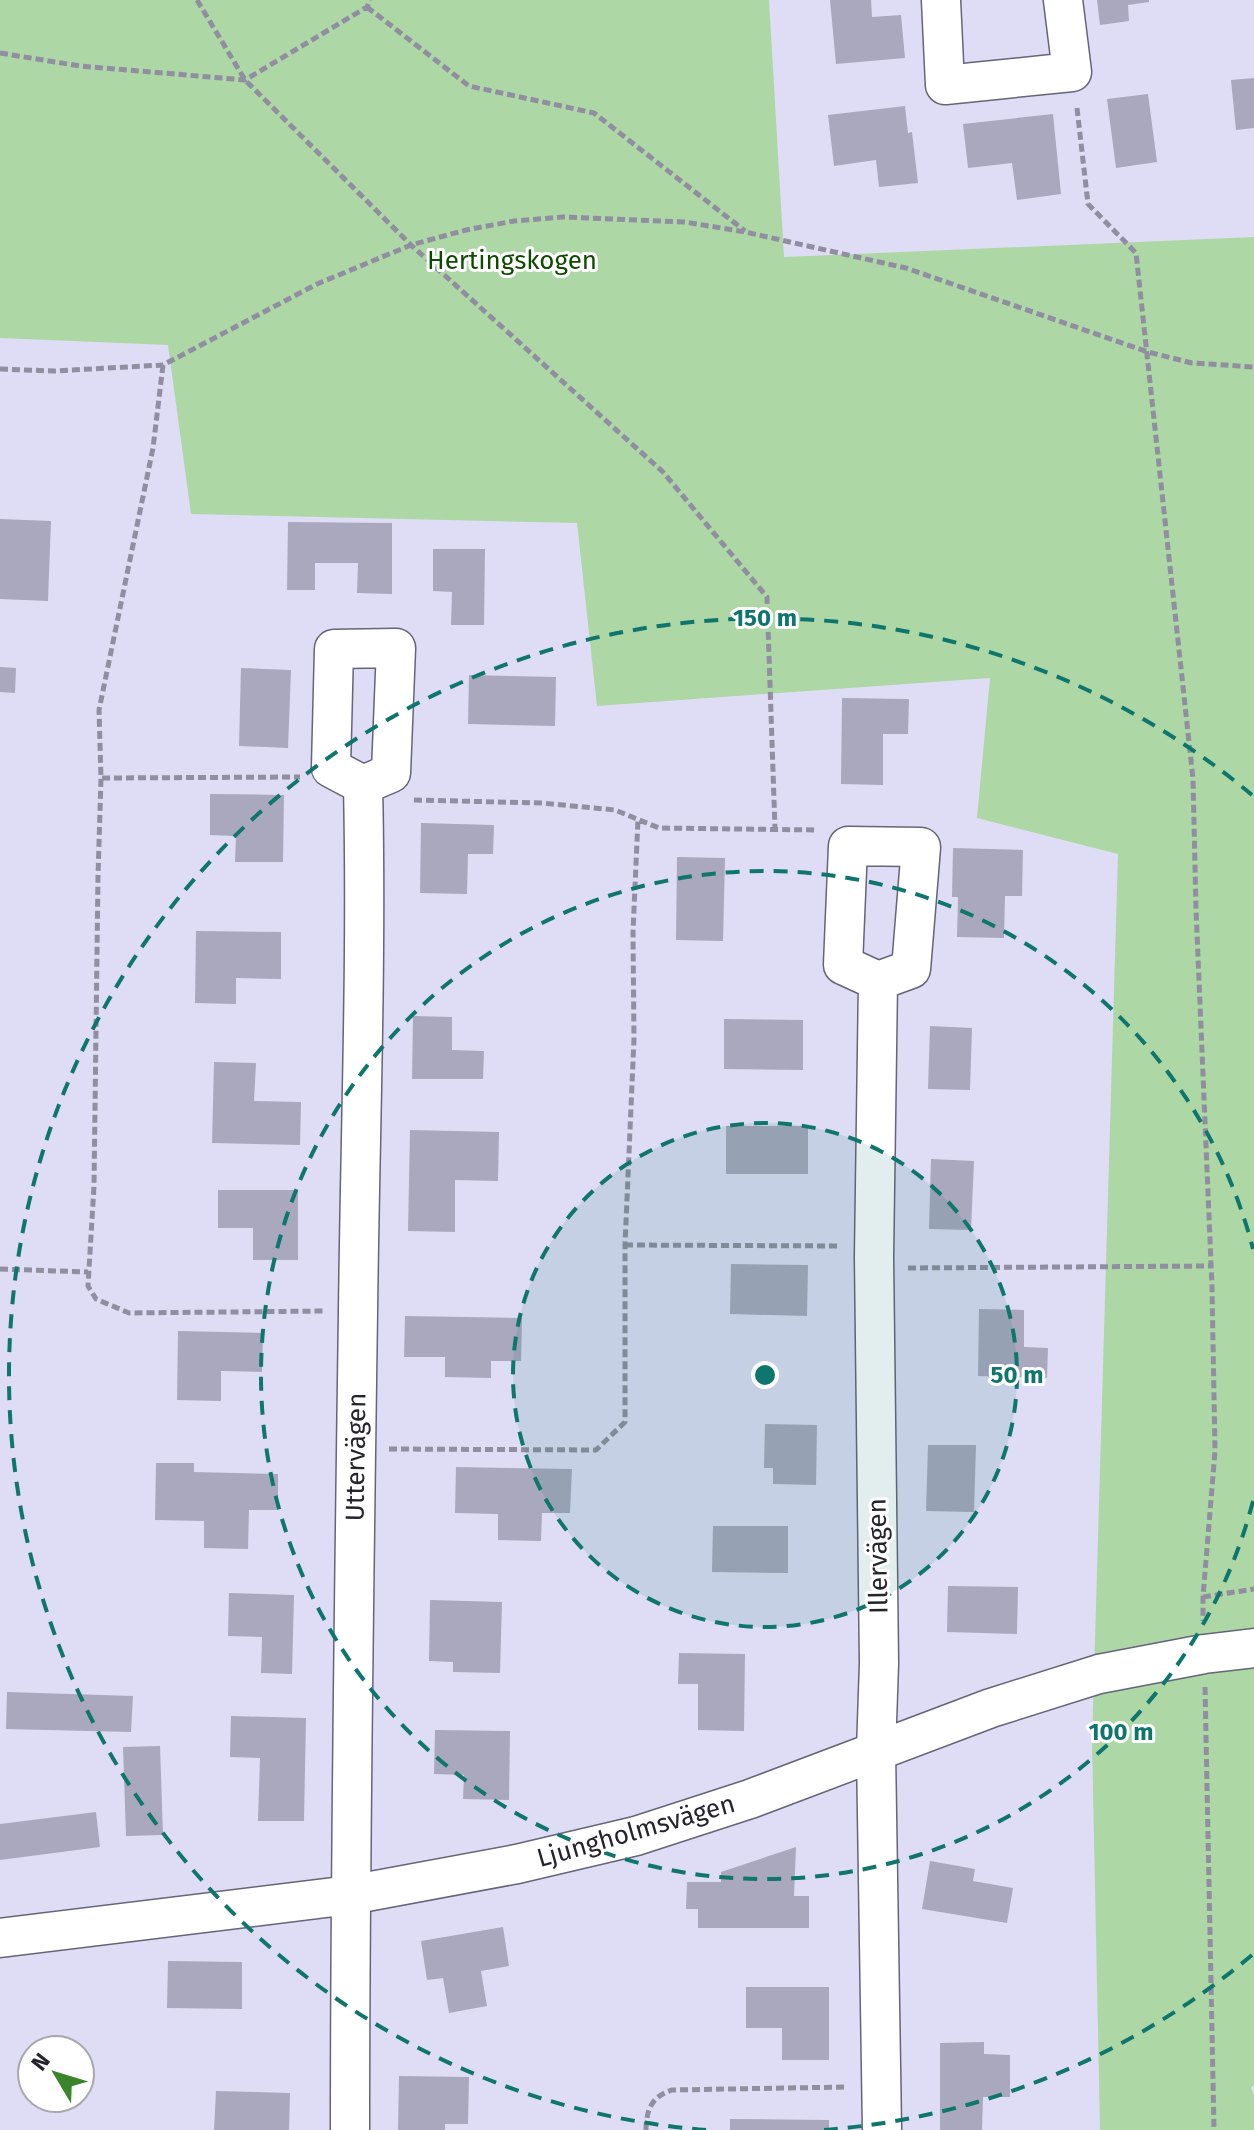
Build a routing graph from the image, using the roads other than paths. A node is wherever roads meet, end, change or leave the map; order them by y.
1 (941, 0) edge
2 (1063, 0) edge
3 (363, 785) road end
4 (878, 981) junction
5 (1254, 1648) edge
6 (876, 1751) junction
7 (350, 1895) junction
8 (0, 1938) edge
9 (350, 2130) edge
10 (882, 2130) edge

1 - 2 street
3 - 7 street, Uttervägen
4 - 4 street
4 - 6 street, Illervägen
5 - 6 street, Ljungholmsvägen
6 - 7 street, Ljungholmsvägen
6 - 10 street, Illervägen
7 - 8 street, Ljungholmsvägen
7 - 9 street, Uttervägen

